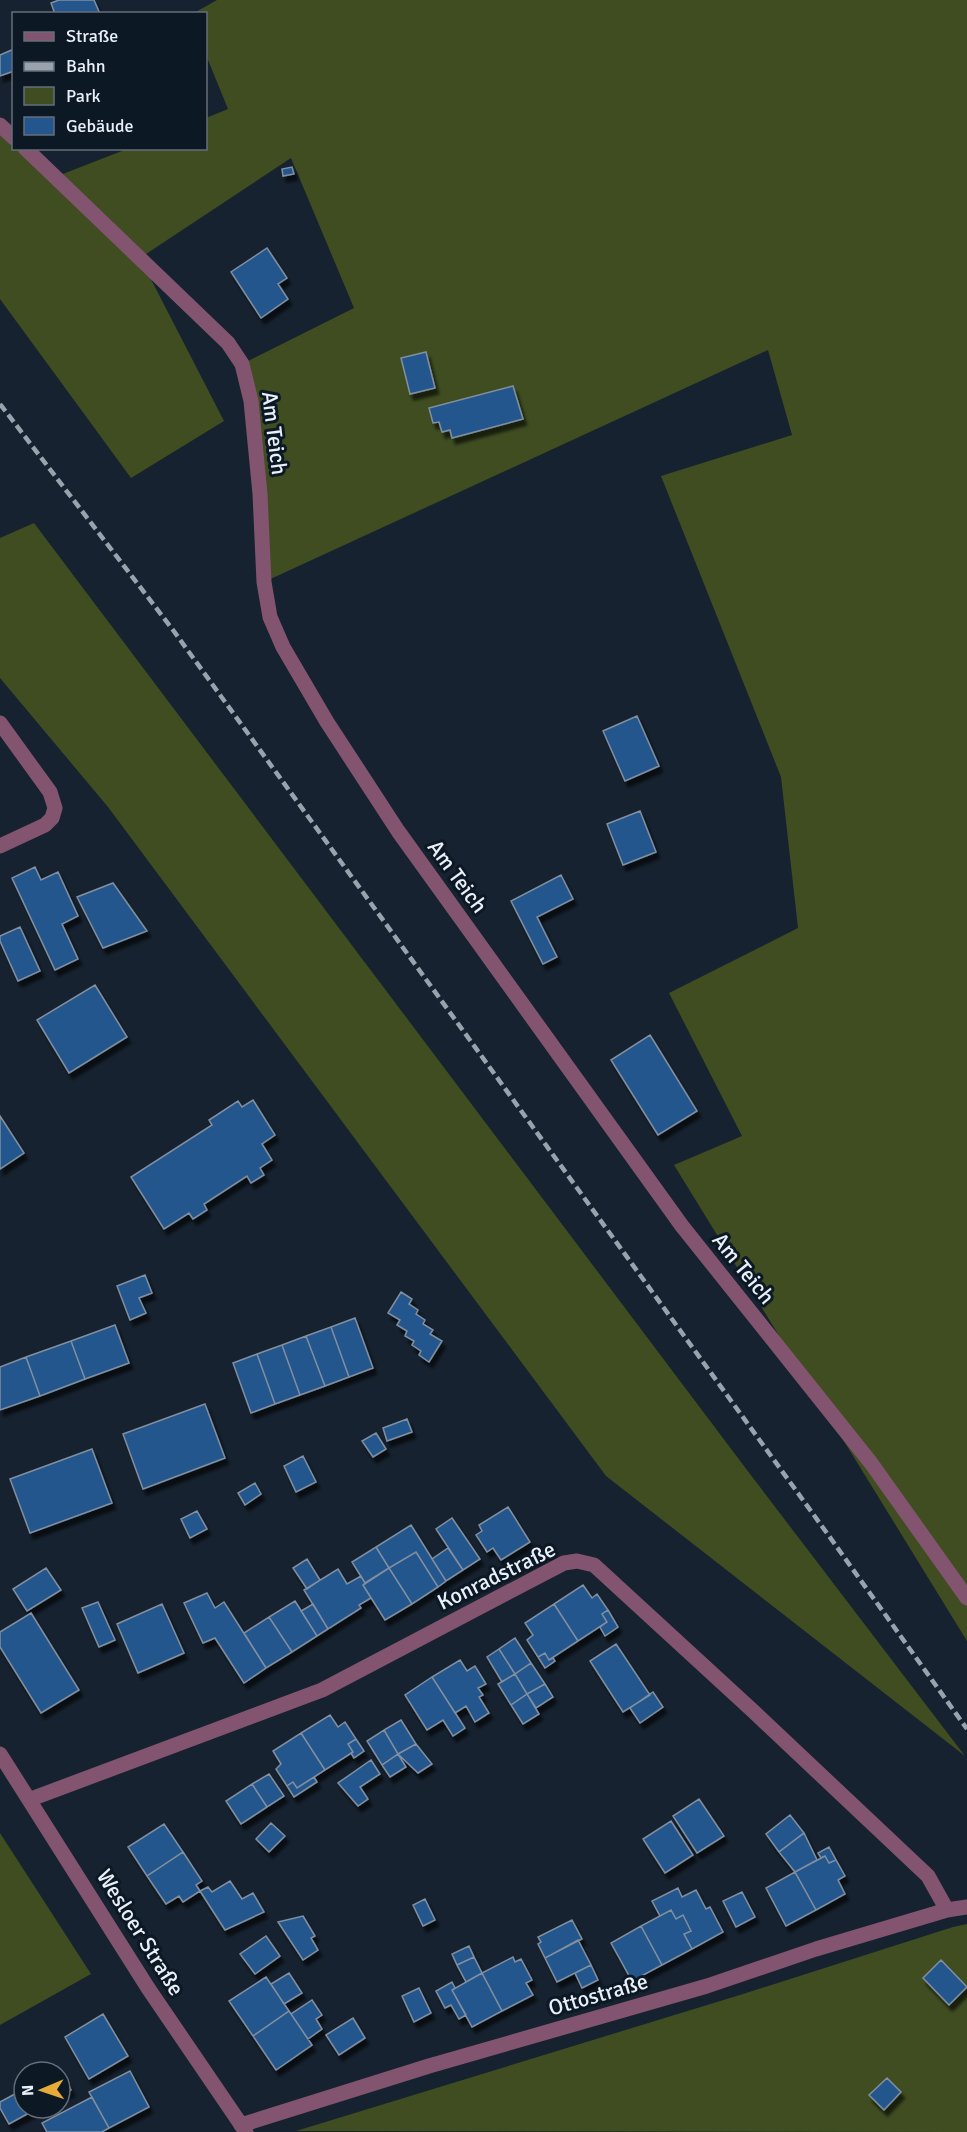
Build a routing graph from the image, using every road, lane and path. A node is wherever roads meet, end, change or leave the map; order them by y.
1 (0, 125) edge
2 (12, 136) edge
3 (26, 150) edge
4 (0, 723) edge
5 (0, 846) edge
6 (967, 1598) edge
7 (0, 1754) edge
8 (31, 1799) junction
9 (967, 1907) edge
10 (947, 1910) junction
11 (244, 2129) edge

1 - 2 street
3 - 6 street, Am Teich
4 - 5 street
7 - 8 street, Wesloer Straße
8 - 10 street, Konradstraße
8 - 11 street, Wesloer Straße
9 - 10 street, Ottostraße
10 - 11 street, Ottostraße

